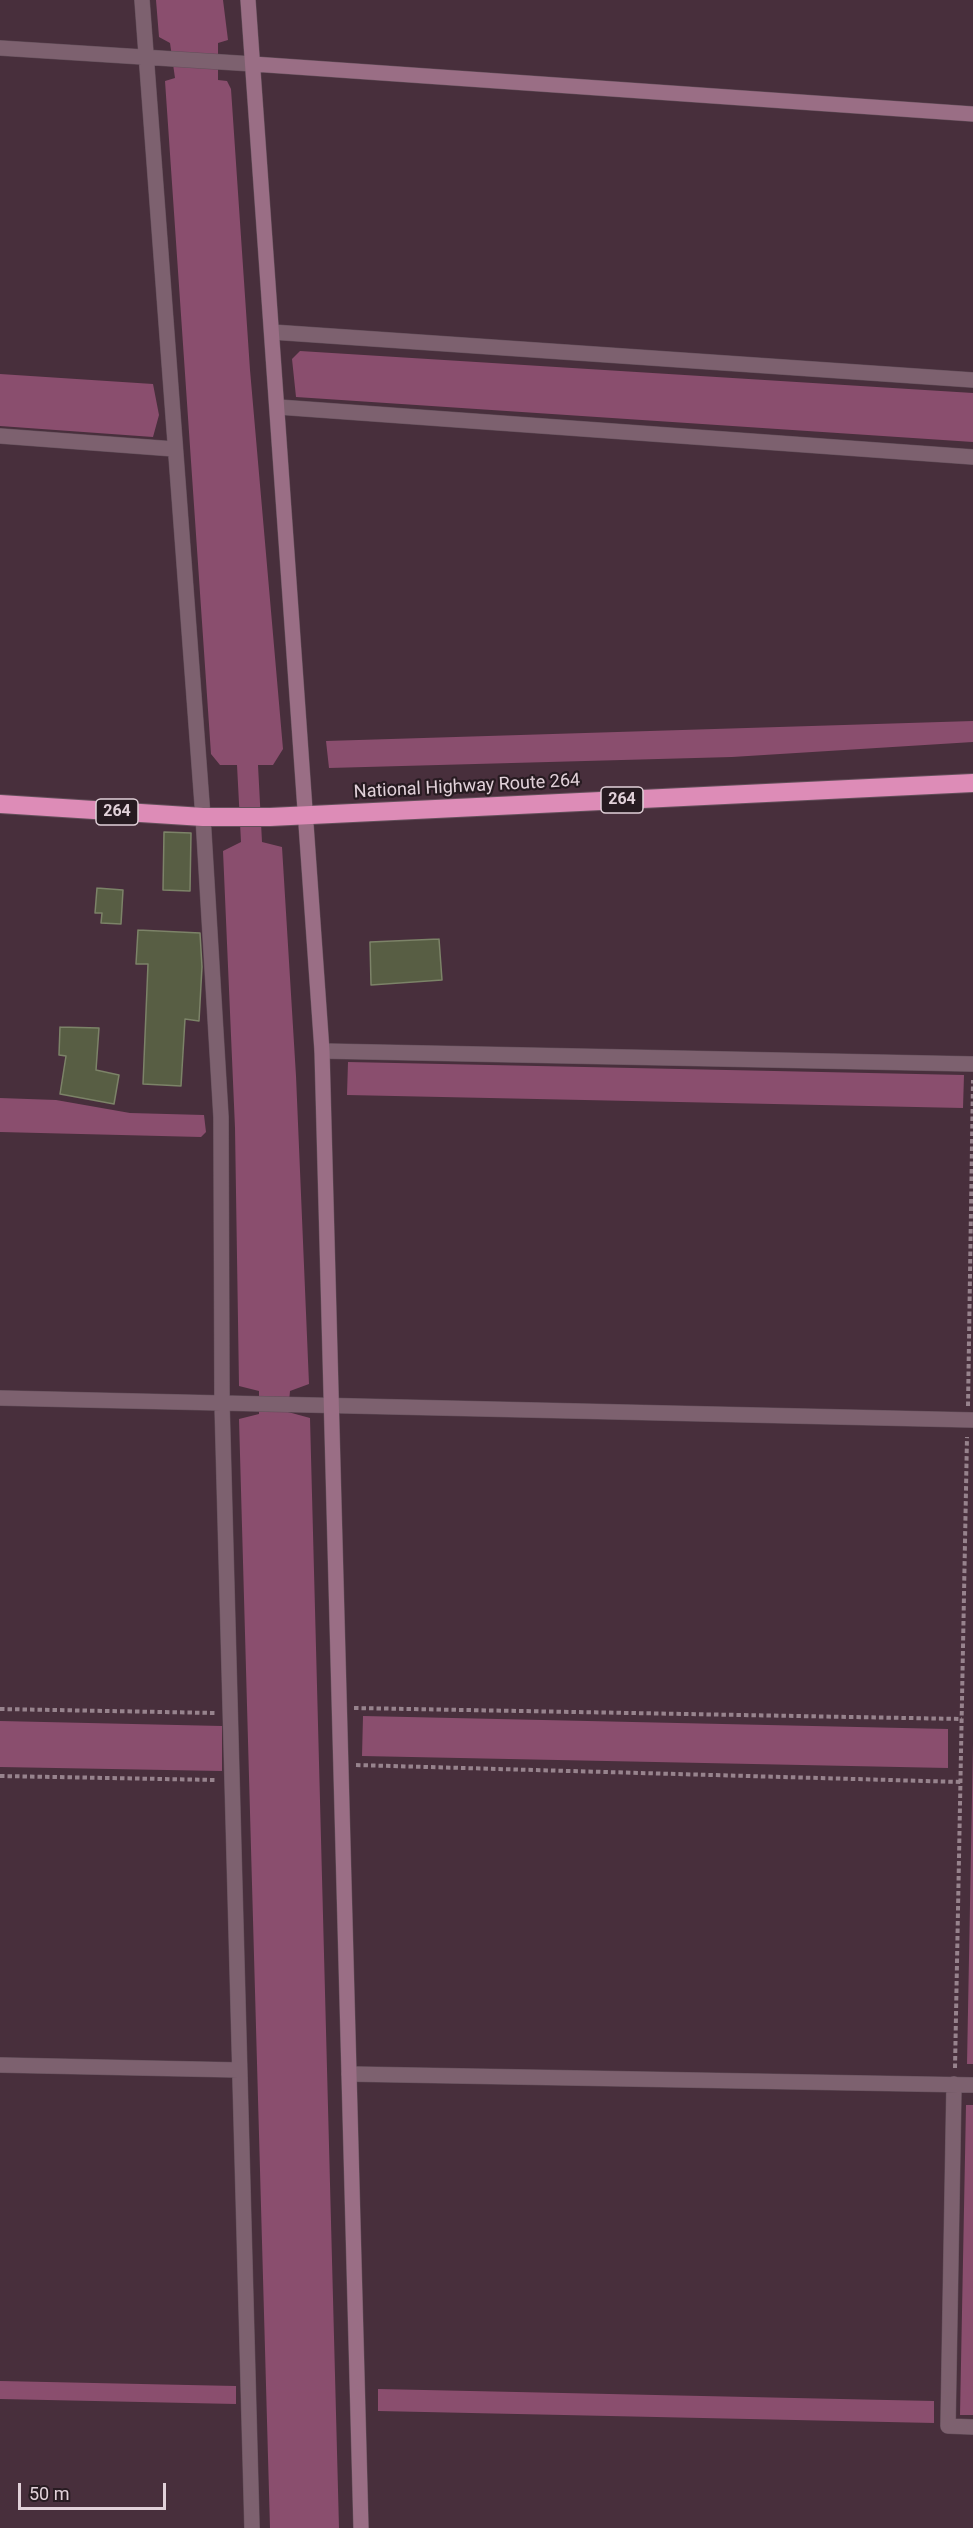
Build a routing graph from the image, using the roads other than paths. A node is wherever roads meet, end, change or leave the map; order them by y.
1 (142, 0) edge
2 (248, 0) edge
3 (0, 48) edge
4 (147, 58) junction
5 (253, 64) junction
6 (973, 114) edge
7 (272, 333) junction
8 (973, 380) edge
9 (278, 407) junction
10 (0, 436) edge
11 (174, 449) junction
12 (973, 457) edge
13 (973, 783) edge
14 (0, 804) edge
15 (307, 816) junction
16 (203, 817) junction
17 (322, 1050) junction
18 (973, 1064) edge
19 (0, 1398) edge
20 (222, 1404) junction
21 (332, 1405) junction
22 (970, 1420) edge
23 (0, 2065) edge
24 (239, 2070) junction
25 (349, 2074) junction
26 (954, 2084) junction
27 (973, 2085) edge
28 (973, 2427) edge
29 (252, 2528) edge
30 (361, 2528) edge

1 - 4 street
2 - 5 street
3 - 4 street
4 - 5 street
4 - 11 street
5 - 6 street
5 - 7 street
7 - 8 street
7 - 9 street
9 - 12 street
9 - 15 street
10 - 11 street
11 - 16 street
13 - 15 highway, National Highway Route 264 / 264
14 - 16 highway, National Highway Route 264 / 264
15 - 16 highway, National Highway Route 264 / 264
15 - 17 street
16 - 20 street
17 - 18 street
17 - 21 street
19 - 20 street
20 - 21 street
20 - 24 street
21 - 22 street
21 - 25 street
23 - 24 street
24 - 29 street
25 - 26 street
25 - 30 street
26 - 27 street
26 - 28 street

